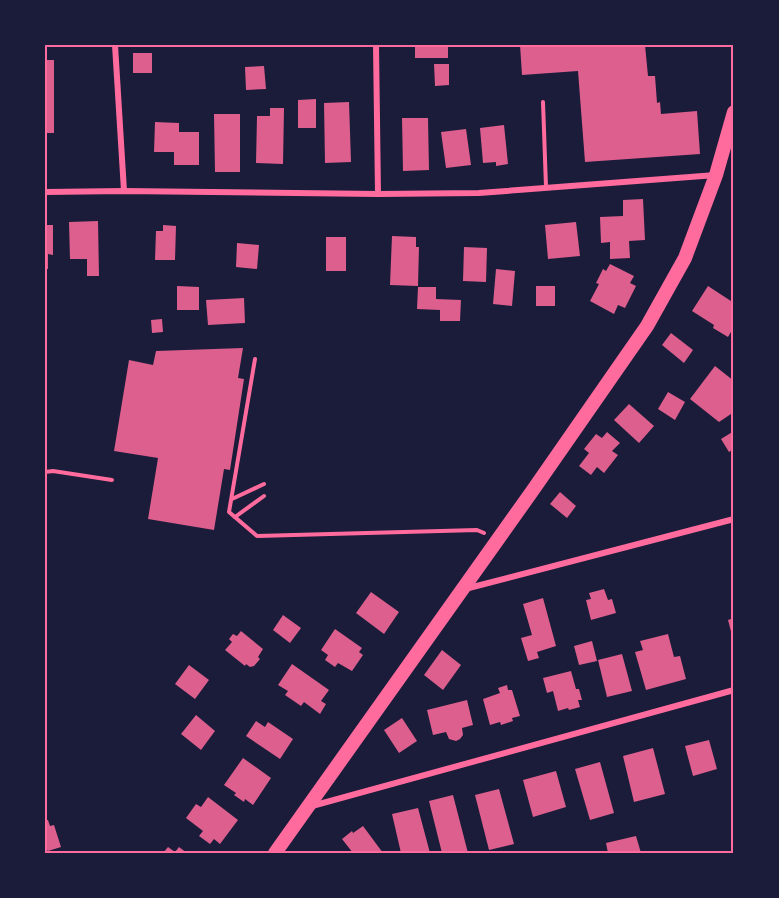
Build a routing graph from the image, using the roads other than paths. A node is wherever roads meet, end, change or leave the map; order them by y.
1 (115, 45) edge
2 (376, 45) edge
3 (543, 102) dead end
4 (733, 117) edge
5 (717, 175) junction
6 (546, 188) junction
7 (123, 191) junction
8 (45, 192) edge
9 (378, 194) junction
10 (45, 472) edge
11 (112, 480) dead end
12 (734, 519) edge
13 (461, 590) junction
14 (734, 690) edge
15 (307, 807) junction
16 (275, 853) edge

1 - 7 street
2 - 9 street
3 - 6 lane
4 - 5 main road
5 - 6 street
5 - 13 main road
6 - 9 street
7 - 8 street
7 - 9 street
10 - 11 lane
12 - 13 street
13 - 15 main road
14 - 15 street
15 - 16 main road

